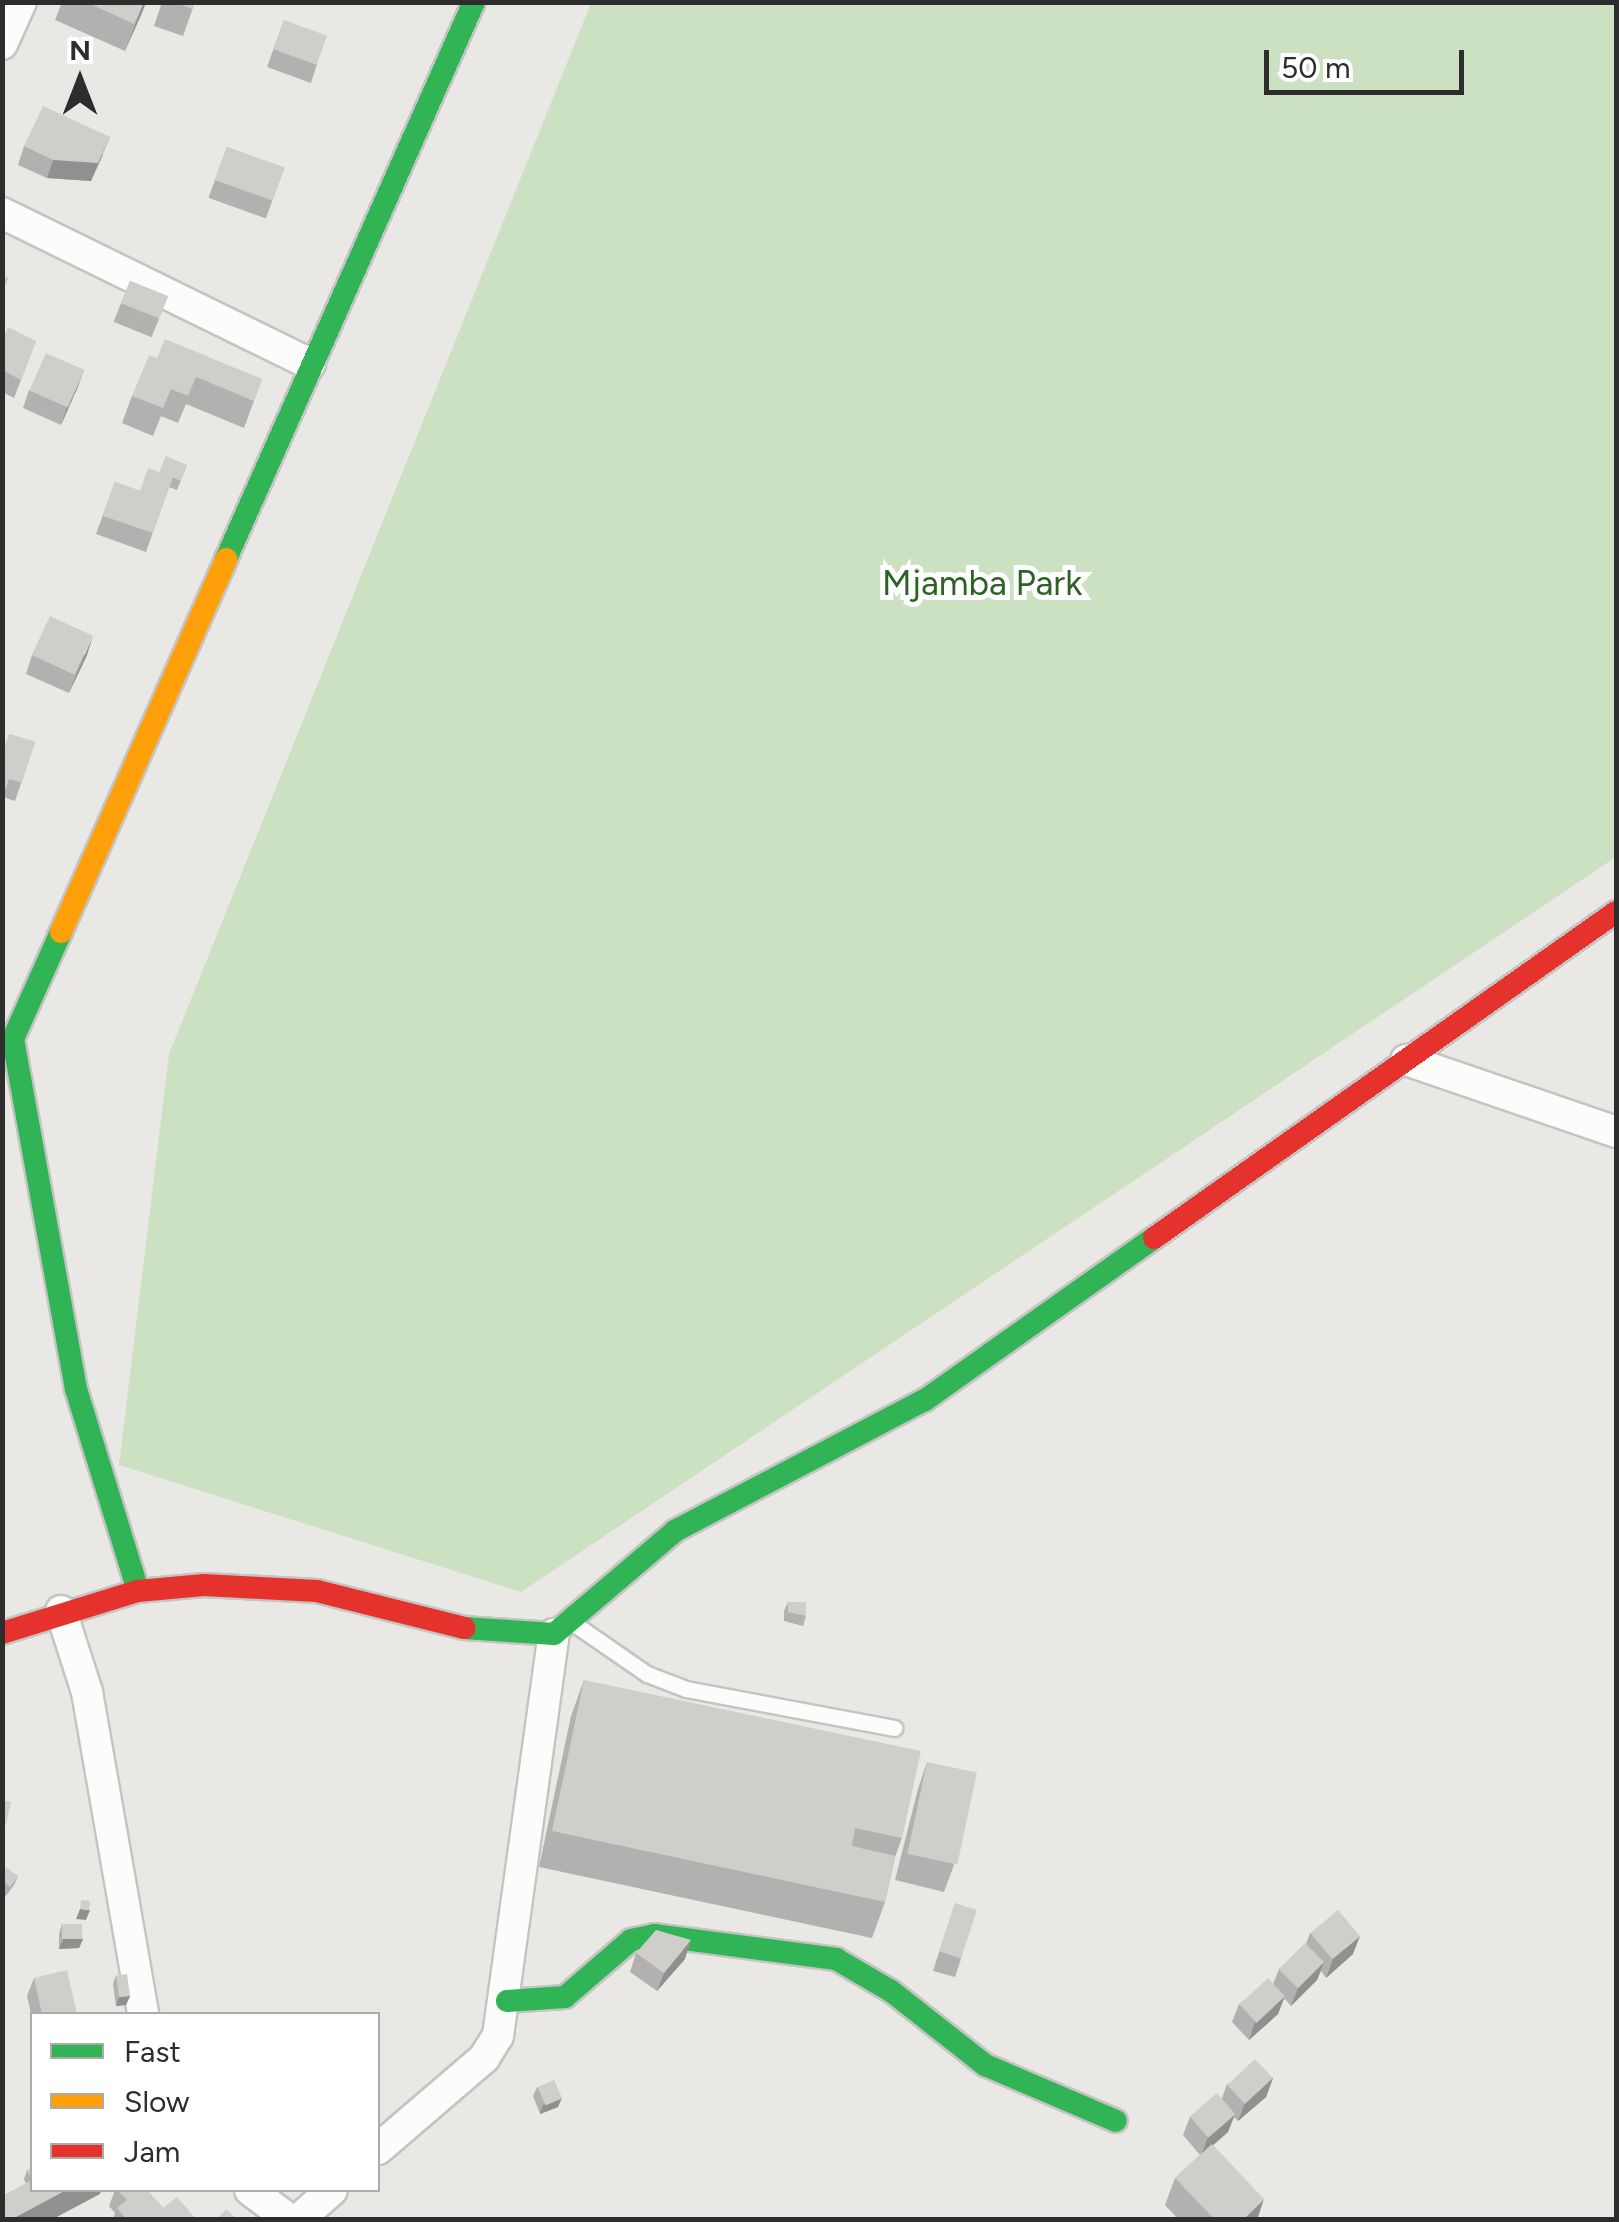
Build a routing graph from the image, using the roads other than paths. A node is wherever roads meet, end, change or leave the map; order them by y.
1 (21, 2) edge
2 (474, 2) edge
3 (2, 44) edge
4 (2, 213) edge
5 (310, 364) junction
6 (1616, 912) edge
7 (8, 1038) edge
8 (1406, 1060) junction
9 (1616, 1132) edge
10 (138, 1591) junction
11 (62, 1611) junction
12 (564, 1628) junction
13 (2, 1633) edge
14 (894, 1728) dead end
15 (507, 2002) junction
16 (144, 2012) edge
17 (1116, 2121) dead end
18 (380, 2147) edge
19 (253, 2192) edge
20 (330, 2192) edge
21 (290, 2220) edge
22 (298, 2220) edge

1 - 3 street
2 - 5 street
4 - 5 street
5 - 7 street
6 - 8 street
7 - 10 street
8 - 9 street
8 - 12 street
10 - 11 street
10 - 12 street
11 - 13 street
11 - 16 street
12 - 14 lane
12 - 15 street
15 - 17 street
15 - 18 street
19 - 21 street
20 - 22 street

